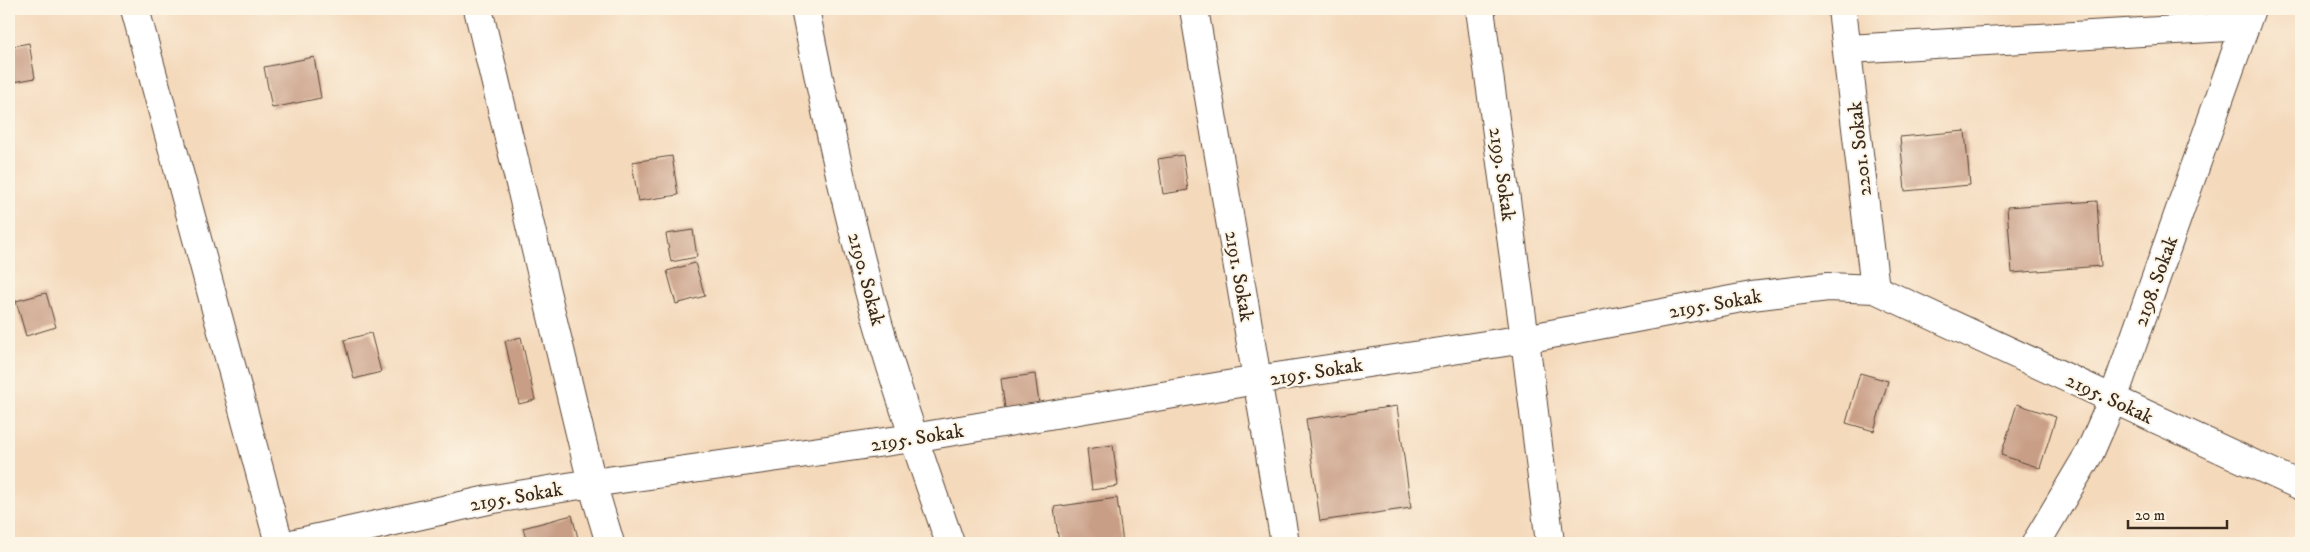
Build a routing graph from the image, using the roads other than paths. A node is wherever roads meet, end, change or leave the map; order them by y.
1 (135, 9) edge
2 (478, 9) edge
3 (805, 9) edge
4 (1194, 9) edge
5 (1480, 9) edge
6 (1842, 9) edge
7 (2248, 17) edge
8 (1848, 49) junction
9 (1876, 289) junction
10 (1525, 339) junction
11 (1257, 380) junction
12 (2113, 399) junction
13 (913, 438) junction
14 (592, 483) junction
15 (2301, 486) edge
16 (279, 543) edge
17 (296, 543) edge
18 (610, 543) edge
19 (950, 543) edge
20 (1285, 543) edge
21 (1550, 543) edge
22 (1558, 543) edge
23 (2036, 543) edge

1 - 16 street
2 - 14 street
3 - 13 street, 2190. Sokak
4 - 11 street, 2191. Sokak
5 - 10 street, 2199. Sokak
6 - 8 street, 2201. Sokak
7 - 8 street
7 - 12 street, 2198. Sokak
8 - 9 street, 2201. Sokak
9 - 10 street, 2195. Sokak
9 - 12 street, 2195. Sokak
10 - 11 street, 2195. Sokak
10 - 21 street, 2199. Sokak
10 - 22 street, 2199. Sokak
11 - 13 street, 2195. Sokak
11 - 20 street, 2191. Sokak
12 - 15 street, 2195. Sokak
12 - 23 street, 2198. Sokak
13 - 14 street, 2195. Sokak
13 - 19 street, 2190. Sokak
14 - 17 street, 2195. Sokak
14 - 18 street

